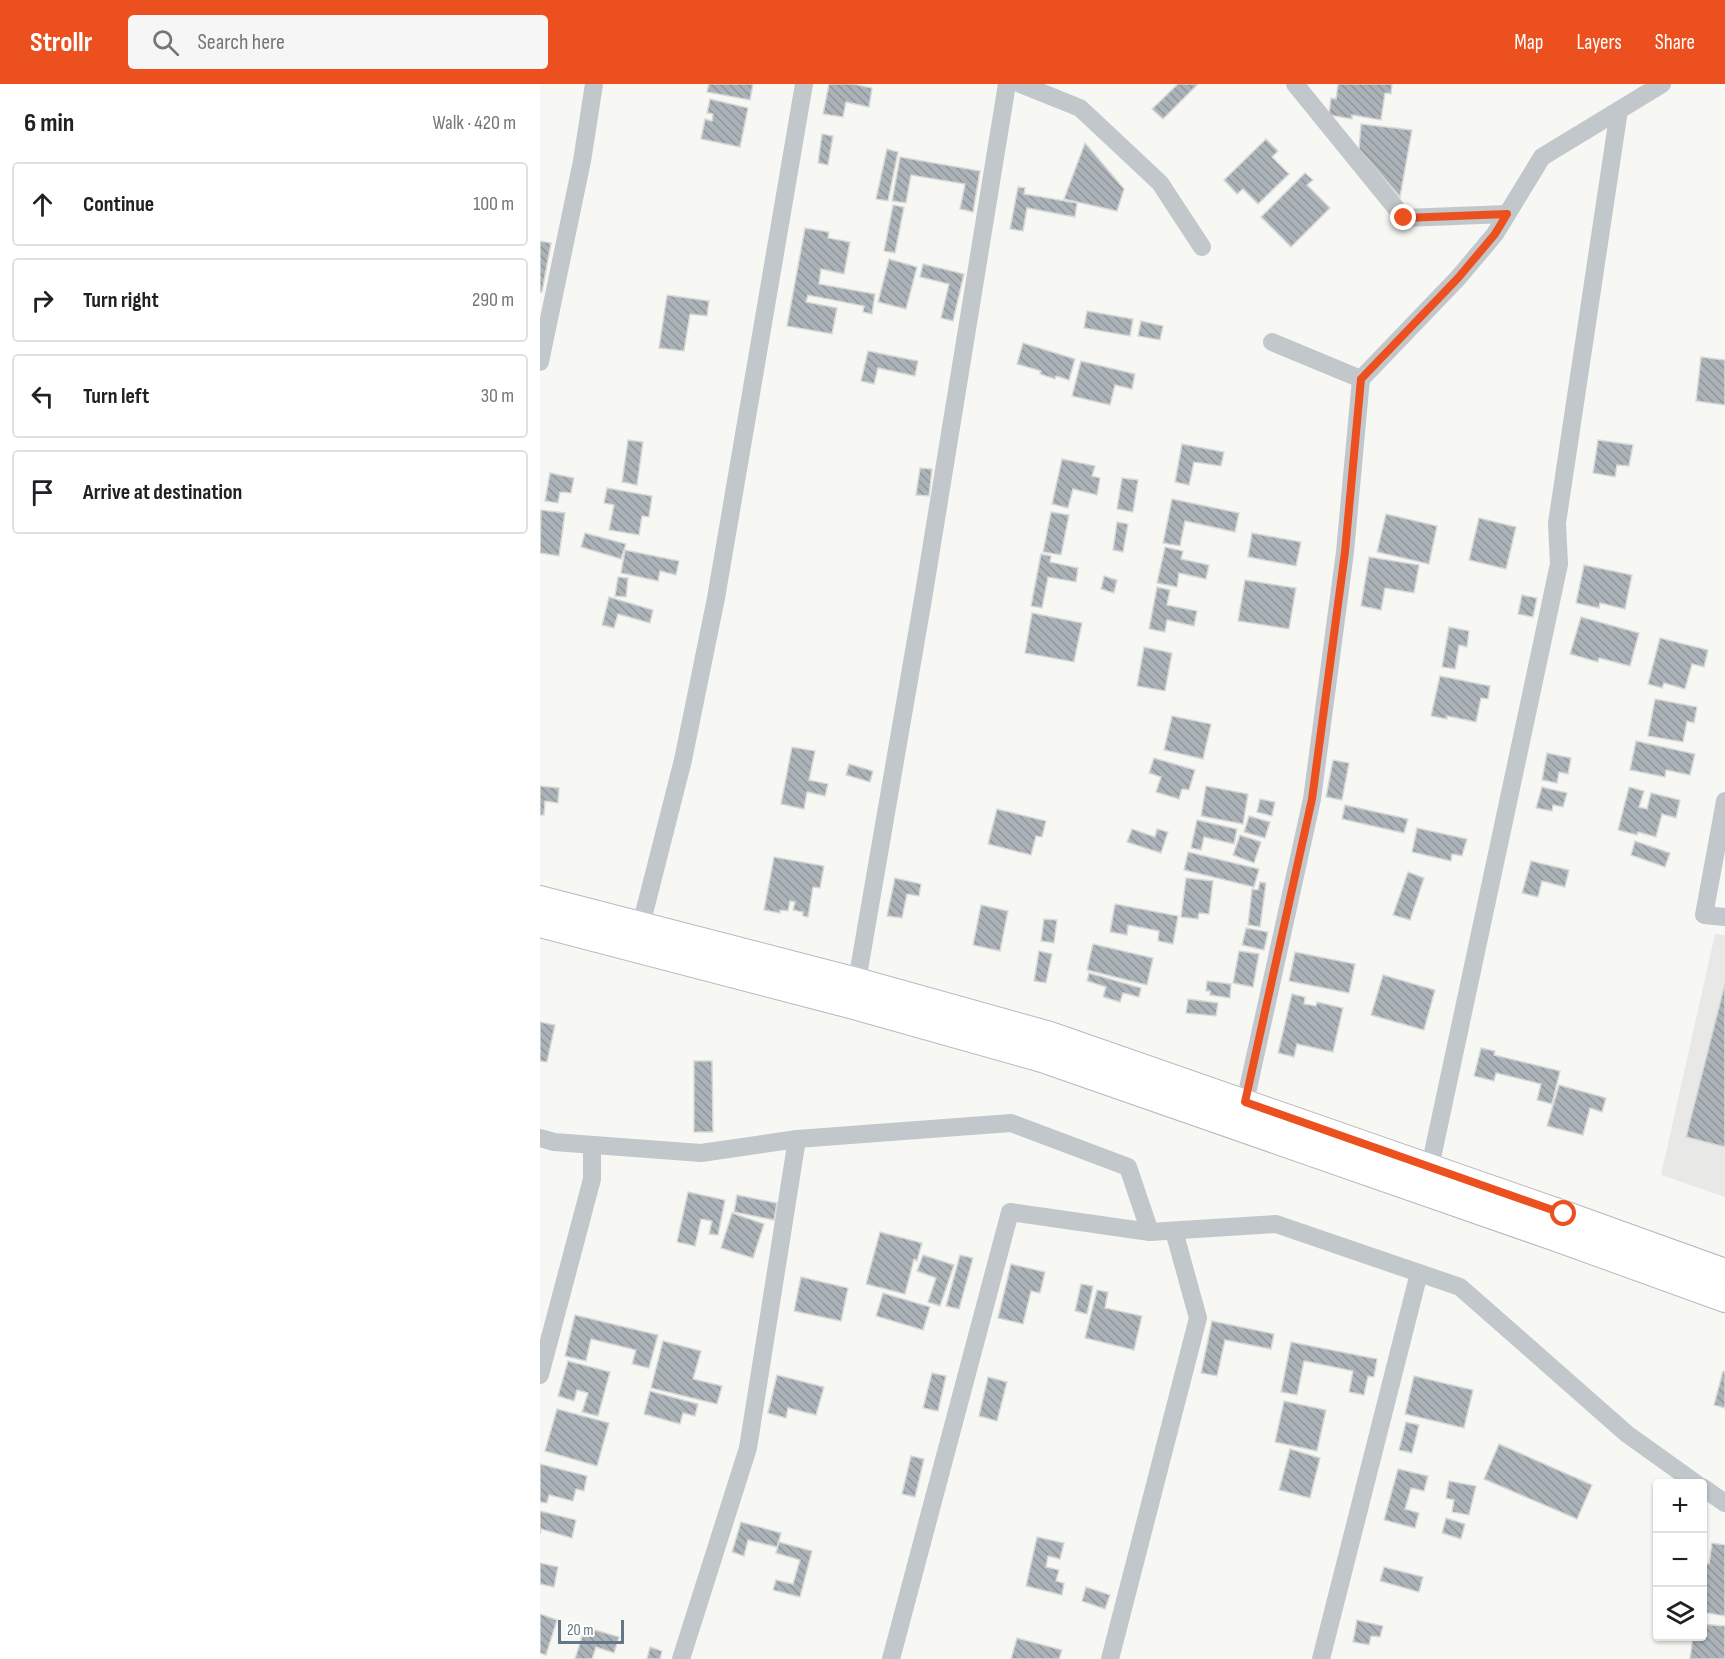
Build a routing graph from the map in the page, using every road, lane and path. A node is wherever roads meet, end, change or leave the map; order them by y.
1 (594, 84) edge
2 (804, 84) edge
3 (1007, 84) edge
4 (1020, 84) edge
5 (1295, 84) edge
6 (1662, 84) edge
7 (1619, 110) junction
8 (1507, 214) junction
9 (1202, 247) dead end
10 (1272, 342) dead end
11 (540, 362) edge
12 (1361, 379) junction
13 (1725, 801) edge
14 (540, 899) edge
15 (1725, 917) edge
16 (540, 924) edge
17 (641, 925) junction
18 (857, 981) junction
19 (1245, 1102) junction
20 (540, 1138) edge
21 (797, 1140) junction
22 (592, 1145) junction
23 (1430, 1167) junction
24 (1174, 1231) junction
25 (1150, 1232) junction
26 (1725, 1272) edge
27 (1419, 1273) junction
28 (1725, 1299) edge
29 (540, 1374) edge
30 (1690, 1479) edge
31 (1707, 1490) edge
32 (1725, 1503) edge
33 (681, 1659) edge
34 (891, 1659) edge
35 (1110, 1659) edge
36 (1321, 1659) edge

1 - 11 street
2 - 17 street
3 - 18 street
4 - 9 street
5 - 8 street
6 - 7 street
7 - 8 street
7 - 23 street
8 - 12 street
10 - 12 street
12 - 19 street
13 - 15 street
14 - 17 street
16 - 28 street
17 - 18 street
18 - 19 street
19 - 23 street
20 - 22 street
21 - 22 street
21 - 25 street
21 - 33 street
22 - 29 street
23 - 26 street
24 - 25 street
24 - 27 street
24 - 35 street
25 - 34 street
27 - 30 street
27 - 36 street
31 - 32 street

